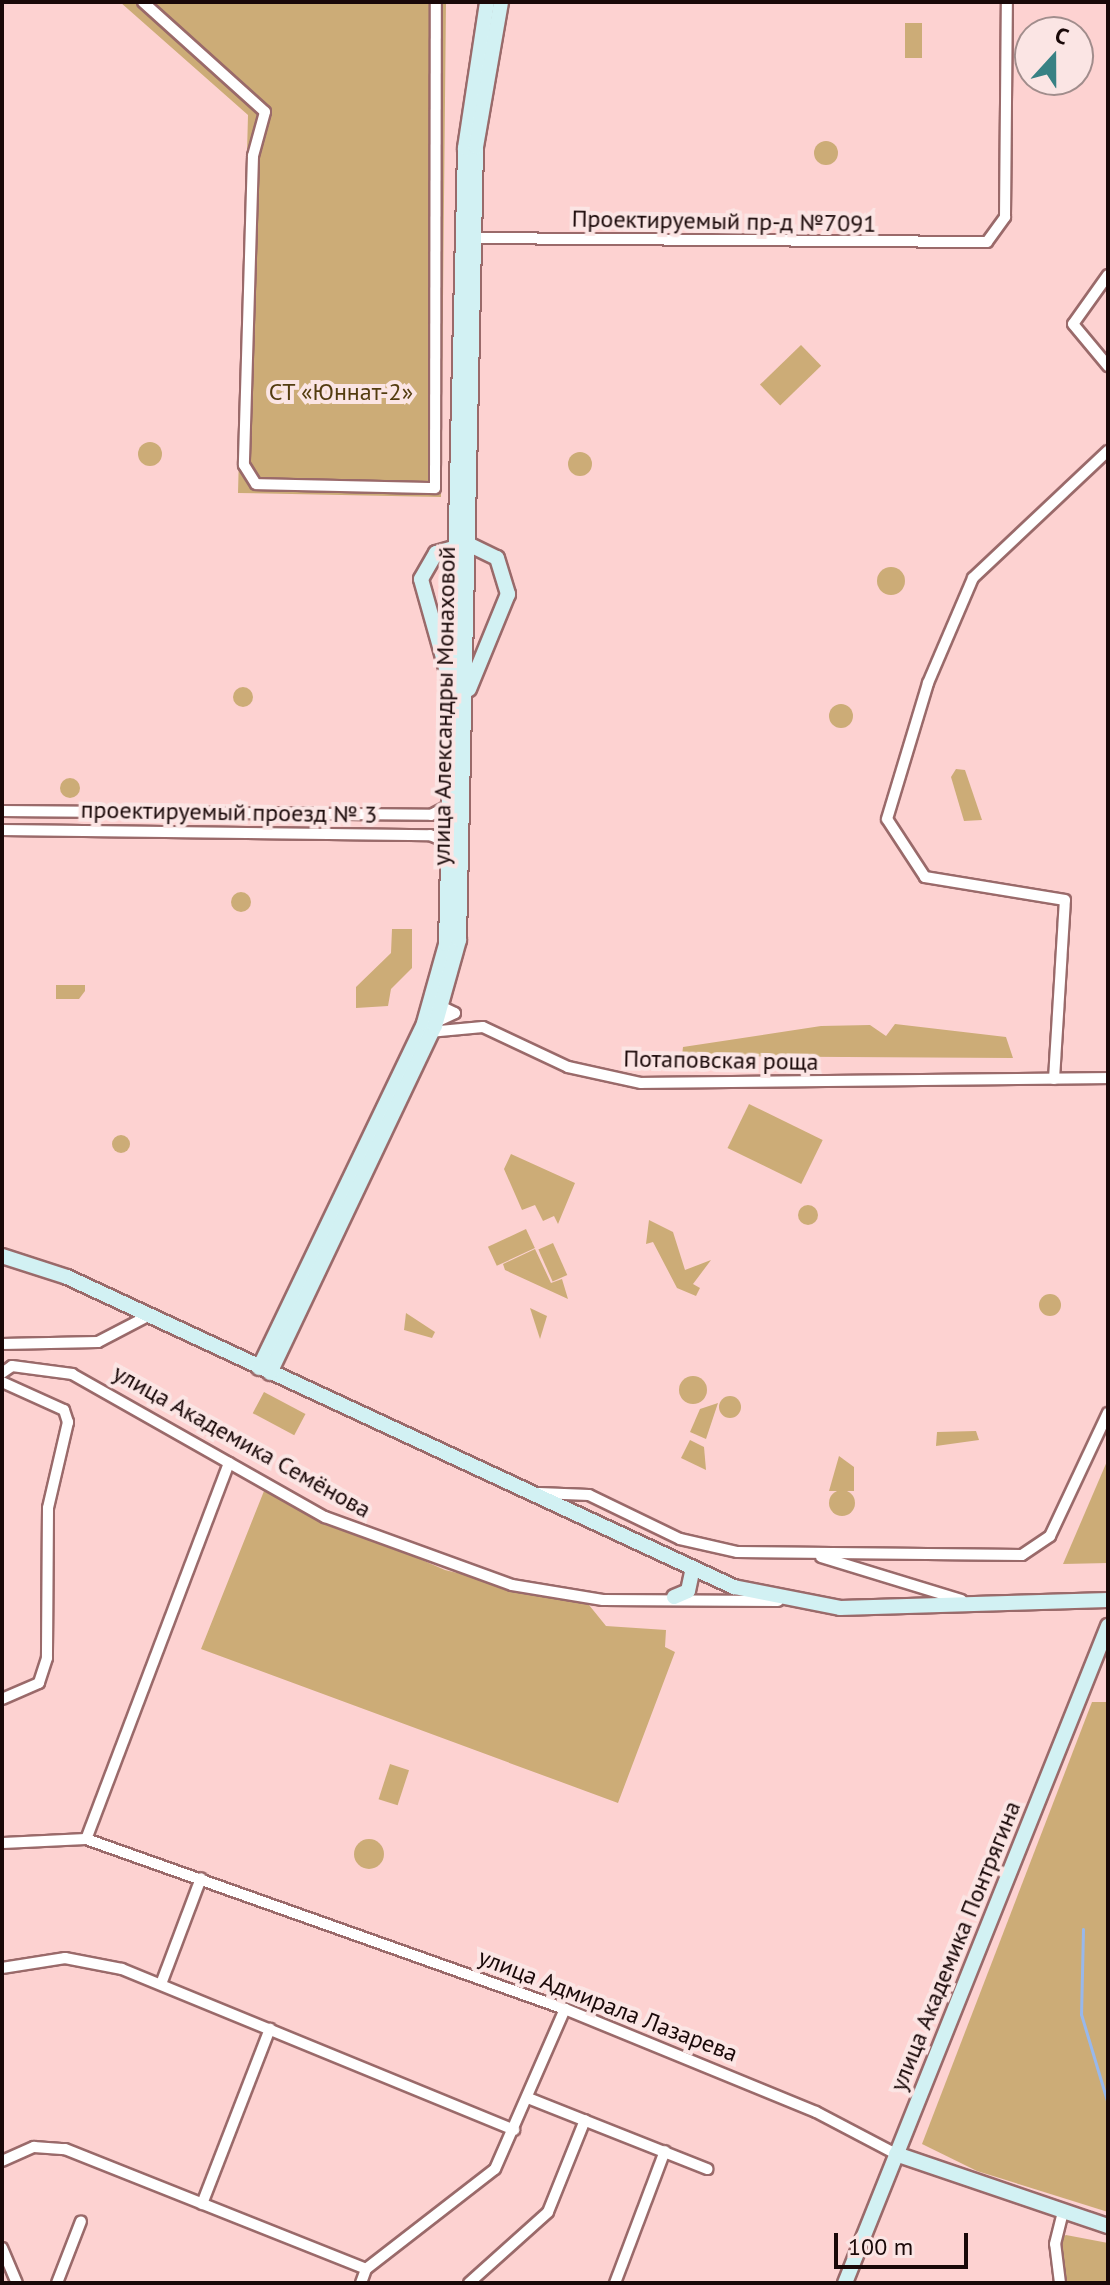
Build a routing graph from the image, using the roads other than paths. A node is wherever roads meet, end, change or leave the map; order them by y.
1 (143, 2) edge
2 (436, 2) edge
3 (487, 2) edge
4 (501, 2) edge
5 (511, 2) edge
6 (1007, 2) edge
7 (492, 39) junction
8 (472, 238) junction
9 (1108, 275) edge
10 (1108, 366) edge
11 (1108, 451) edge
12 (463, 544) junction
13 (460, 696) junction
14 (454, 800) junction
15 (2, 811) edge
16 (2, 830) edge
17 (453, 846) junction
18 (437, 1004) junction
19 (1108, 1078) edge
20 (1054, 1079) junction
21 (2, 1256) edge
22 (148, 1316) junction
23 (2, 1344) edge
24 (264, 1370) junction
25 (2, 1373) edge
26 (2, 1382) edge
27 (1108, 1413) edge
28 (229, 1463) junction
29 (502, 1483) junction
30 (808, 1553) junction
31 (875, 1554) junction
32 (692, 1572) junction
33 (872, 1572) junction
34 (674, 1597) junction
35 (1108, 1600) edge
36 (780, 1601) junction
37 (996, 1604) junction
38 (1108, 1626) edge
39 (2, 1699) edge
40 (86, 1839) junction
41 (2, 1843) edge
42 (201, 1878) junction
43 (2, 1968) edge
44 (161, 1984) junction
45 (565, 2009) junction
46 (270, 2029) junction
47 (528, 2098) junction
48 (585, 2120) junction
49 (514, 2130) junction
50 (665, 2151) junction
51 (896, 2154) junction
52 (2, 2161) edge
53 (707, 2169) dead end
54 (202, 2204) junction
55 (1062, 2215) junction
56 (81, 2221) dead end
57 (1108, 2226) edge
58 (2, 2248) edge
59 (366, 2269) junction
60 (17, 2283) edge
61 (57, 2283) edge
62 (361, 2283) edge
63 (469, 2283) edge
64 (615, 2283) edge
65 (845, 2283) edge
66 (1060, 2283) edge

1 - 2 street
3 - 12 main road, улица Александры Монаховой
4 - 7 main road, улица Александры Монаховой
5 - 7 main road
6 - 8 street, Проектируемый пр-д №7091
7 - 8 main road, улица Александры Монаховой
8 - 12 main road, улица Александры Монаховой
9 - 10 street
11 - 20 street
12 - 13 main road, улица Александры Монаховой
12 - 13 main road
12 - 13 main road
13 - 14 main road, улица Александры Монаховой
13 - 18 main road, улица Александры Монаховой
14 - 15 street, проектируемый проезд № 3
14 - 17 main road, улица Александры Монаховой
16 - 17 street, проектируемый проезд № 3
17 - 18 main road, улица Александры Монаховой
18 - 20 street, Потаповская роща
18 - 24 main road, улица Александры Монаховой
19 - 20 street, Потаповская роща
21 - 22 main road, улица Академика Семёнова
22 - 23 street
22 - 24 main road, улица Академика Семёнова
24 - 29 main road, улица Академика Семёнова
25 - 28 street, улица Академика Семёнова
26 - 39 street
27 - 31 street
28 - 34 street, улица Академика Семёнова
28 - 40 street
29 - 30 street
29 - 32 main road, улица Академика Семёнова
30 - 31 street
30 - 33 street
31 - 33 street
32 - 34 main road
32 - 36 main road, улица Академика Семёнова
33 - 37 street
34 - 36 street, улица Академика Семёнова
35 - 37 main road, улица Академика Семёнова
36 - 37 main road, улица Академика Семёнова
38 - 51 main road, улица Академика Понтрягина
40 - 41 street, улица Адмирала Лазарева
40 - 42 street, улица Адмирала Лазарева
42 - 44 street
42 - 45 street, улица Адмирала Лазарева
43 - 44 street
44 - 46 street
45 - 47 street
45 - 51 street, улица Адмирала Лазарева
46 - 49 street
46 - 54 street
47 - 48 street
47 - 49 street
48 - 50 street
48 - 63 street
49 - 59 street
50 - 53 street
50 - 64 street
51 - 55 main road, улица Адмирала Лазарева
51 - 65 main road, улица Академика Понтрягина
52 - 54 street
54 - 59 street
55 - 57 main road, улица Адмирала Лазарева
55 - 66 street
56 - 61 street
58 - 60 street
59 - 62 street

